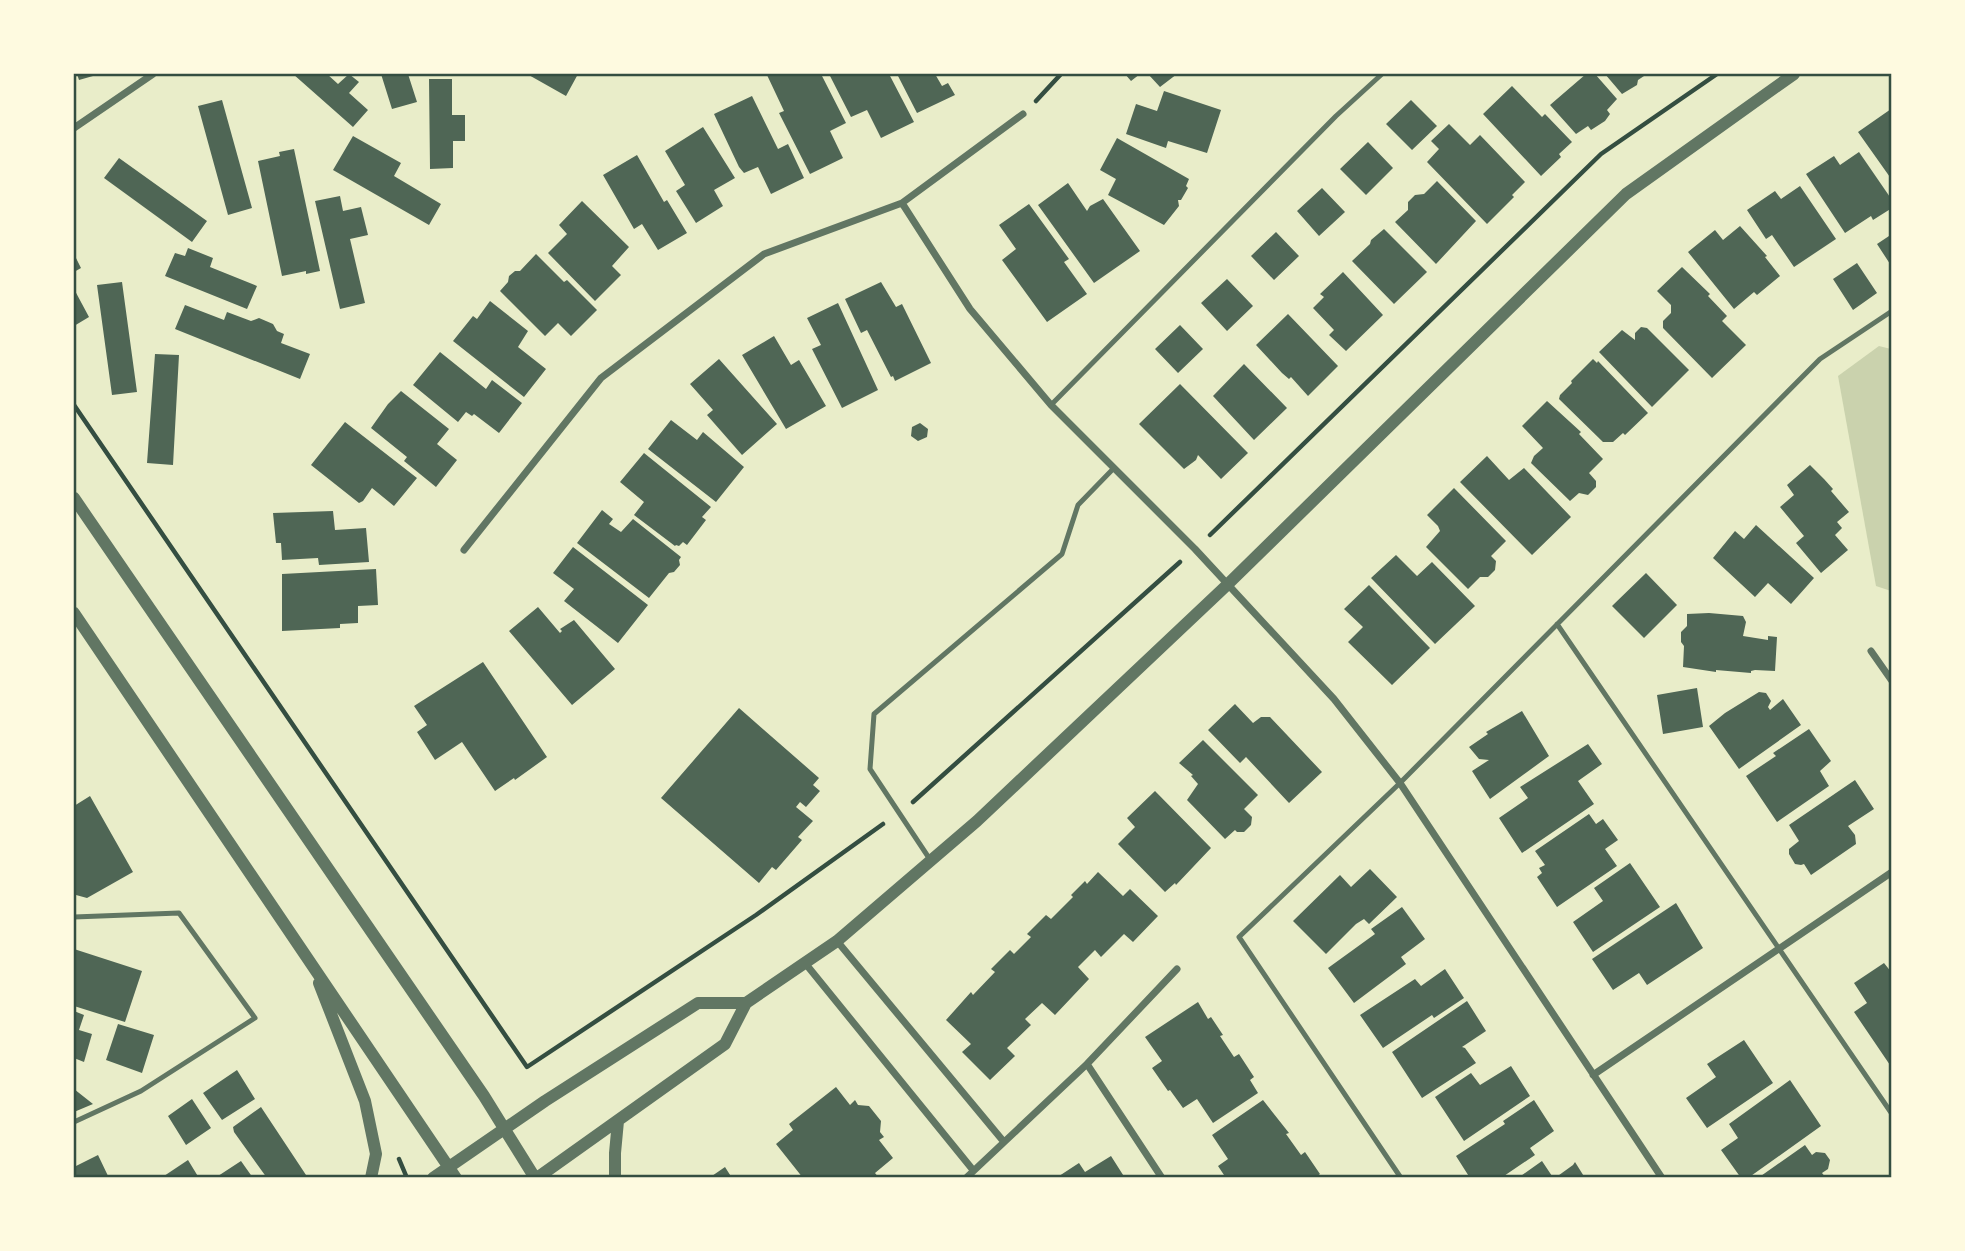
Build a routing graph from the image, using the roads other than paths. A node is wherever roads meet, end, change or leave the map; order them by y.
1 (153, 74) edge
2 (1382, 74) edge
3 (1794, 74) edge
4 (1023, 114) road end
5 (74, 128) edge
6 (902, 204) junction
7 (1892, 311) edge
8 (1051, 405) junction
9 (1113, 469) junction
10 (74, 498) edge
11 (464, 550) dead end
12 (1227, 585) junction
13 (74, 613) edge
14 (1557, 624) junction
15 (1871, 651) dead end
16 (1892, 681) edge
17 (1400, 783) junction
18 (931, 861) junction
19 (1892, 872) edge
20 (74, 917) edge
21 (836, 941) junction
22 (1779, 948) junction
23 (310, 960) junction
24 (805, 963) junction
25 (1177, 968) dead end
26 (746, 1003) junction
27 (1087, 1064) junction
28 (1593, 1075) junction
29 (1892, 1114) edge
30 (618, 1121) junction
31 (74, 1122) edge
32 (504, 1130) junction
33 (1004, 1142) junction
34 (973, 1170) junction
35 (452, 1172) edge
36 (371, 1178) edge
37 (433, 1178) edge
38 (536, 1178) edge
39 (615, 1178) edge
40 (966, 1178) edge
41 (1162, 1178) edge
42 (1401, 1178) edge
43 (1662, 1178) edge

1 - 5 street
2 - 8 lane
3 - 12 street
4 - 6 street
6 - 8 street
6 - 11 street
7 - 14 lane
8 - 9 street
9 - 12 street
9 - 18 lane
10 - 32 street
12 - 17 street
12 - 18 street
13 - 23 street
14 - 17 lane
14 - 22 lane
15 - 16 street
17 - 28 street
17 - 42 lane
18 - 21 street
19 - 22 street
20 - 31 lane
21 - 24 street
21 - 33 street
22 - 28 street
22 - 29 lane
23 - 35 street
23 - 36 street
24 - 26 street
24 - 34 street
25 - 27 street
26 - 30 street
26 - 32 street
27 - 33 street
27 - 41 street
28 - 43 street
30 - 38 street
30 - 39 street
32 - 35 street
32 - 38 street
33 - 34 street
34 - 40 street
35 - 37 street

